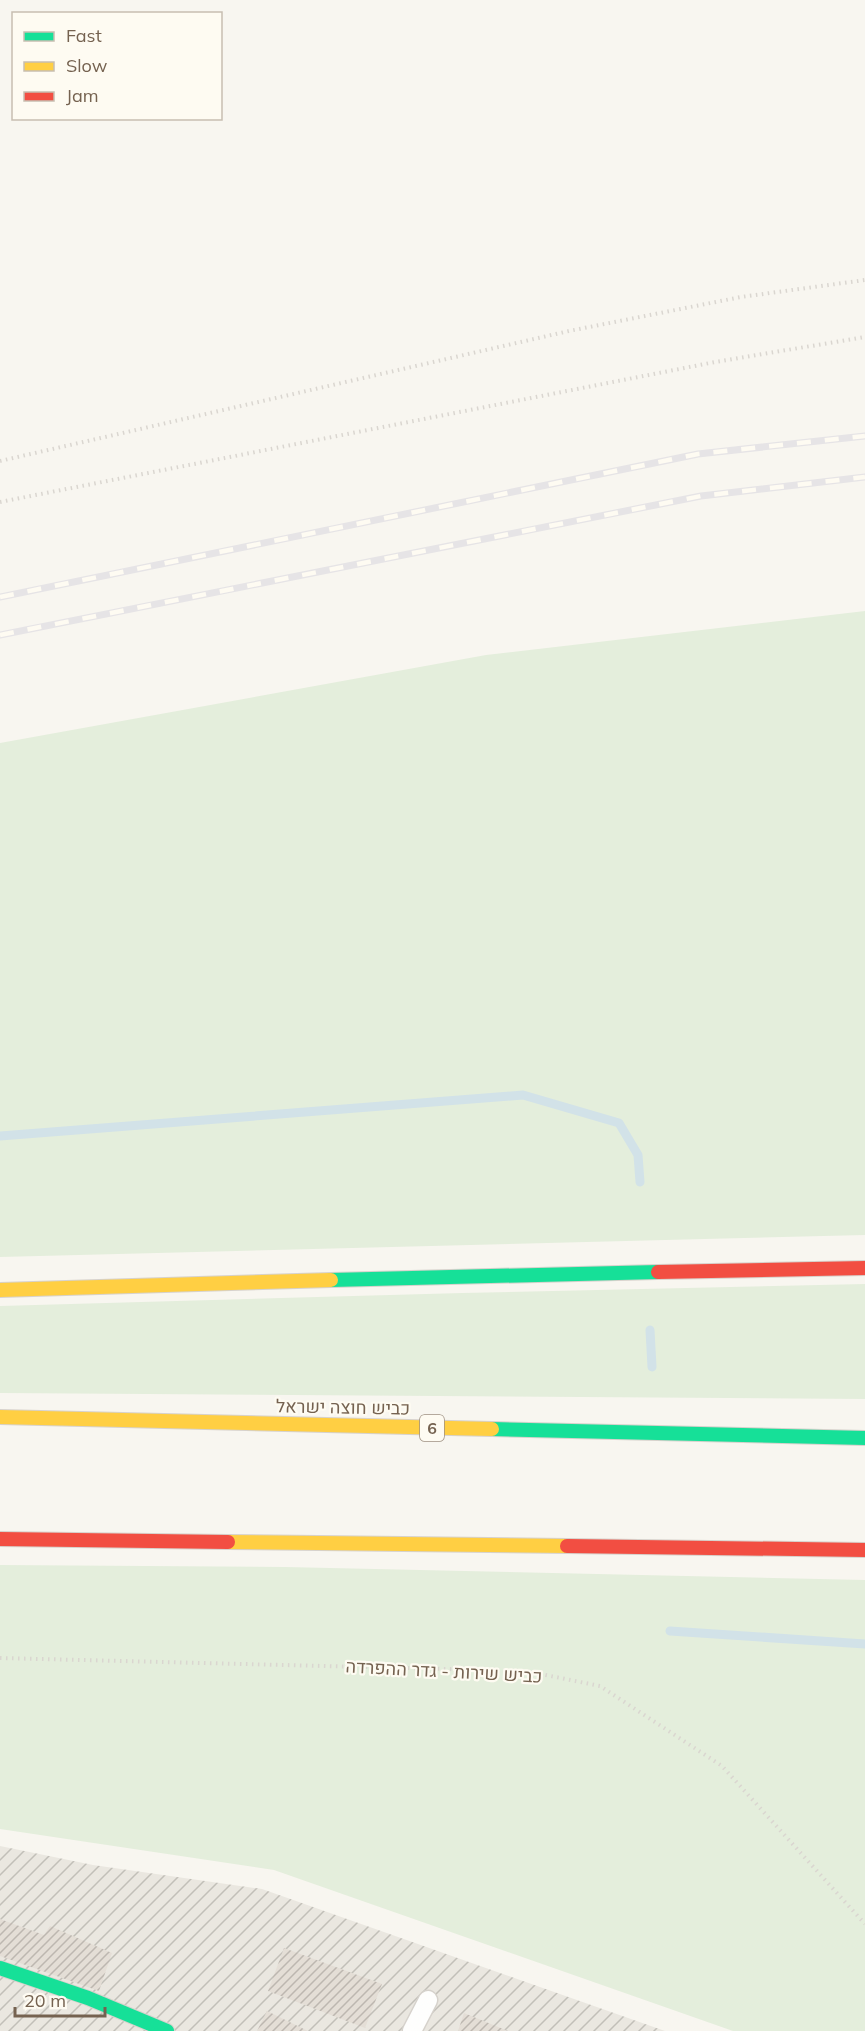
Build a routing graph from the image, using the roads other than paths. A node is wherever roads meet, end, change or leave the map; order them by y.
1 (865, 1268) edge
2 (0, 1290) edge
3 (0, 1418) edge
4 (865, 1438) edge
5 (0, 1539) edge
6 (865, 1550) edge
7 (0, 1968) edge
8 (428, 2001) dead end
9 (167, 2031) edge
10 (412, 2031) edge

1 - 2 main road
3 - 4 main road, כביש חוצה ישראל / 6
5 - 6 main road
7 - 9 main road
8 - 10 lane

